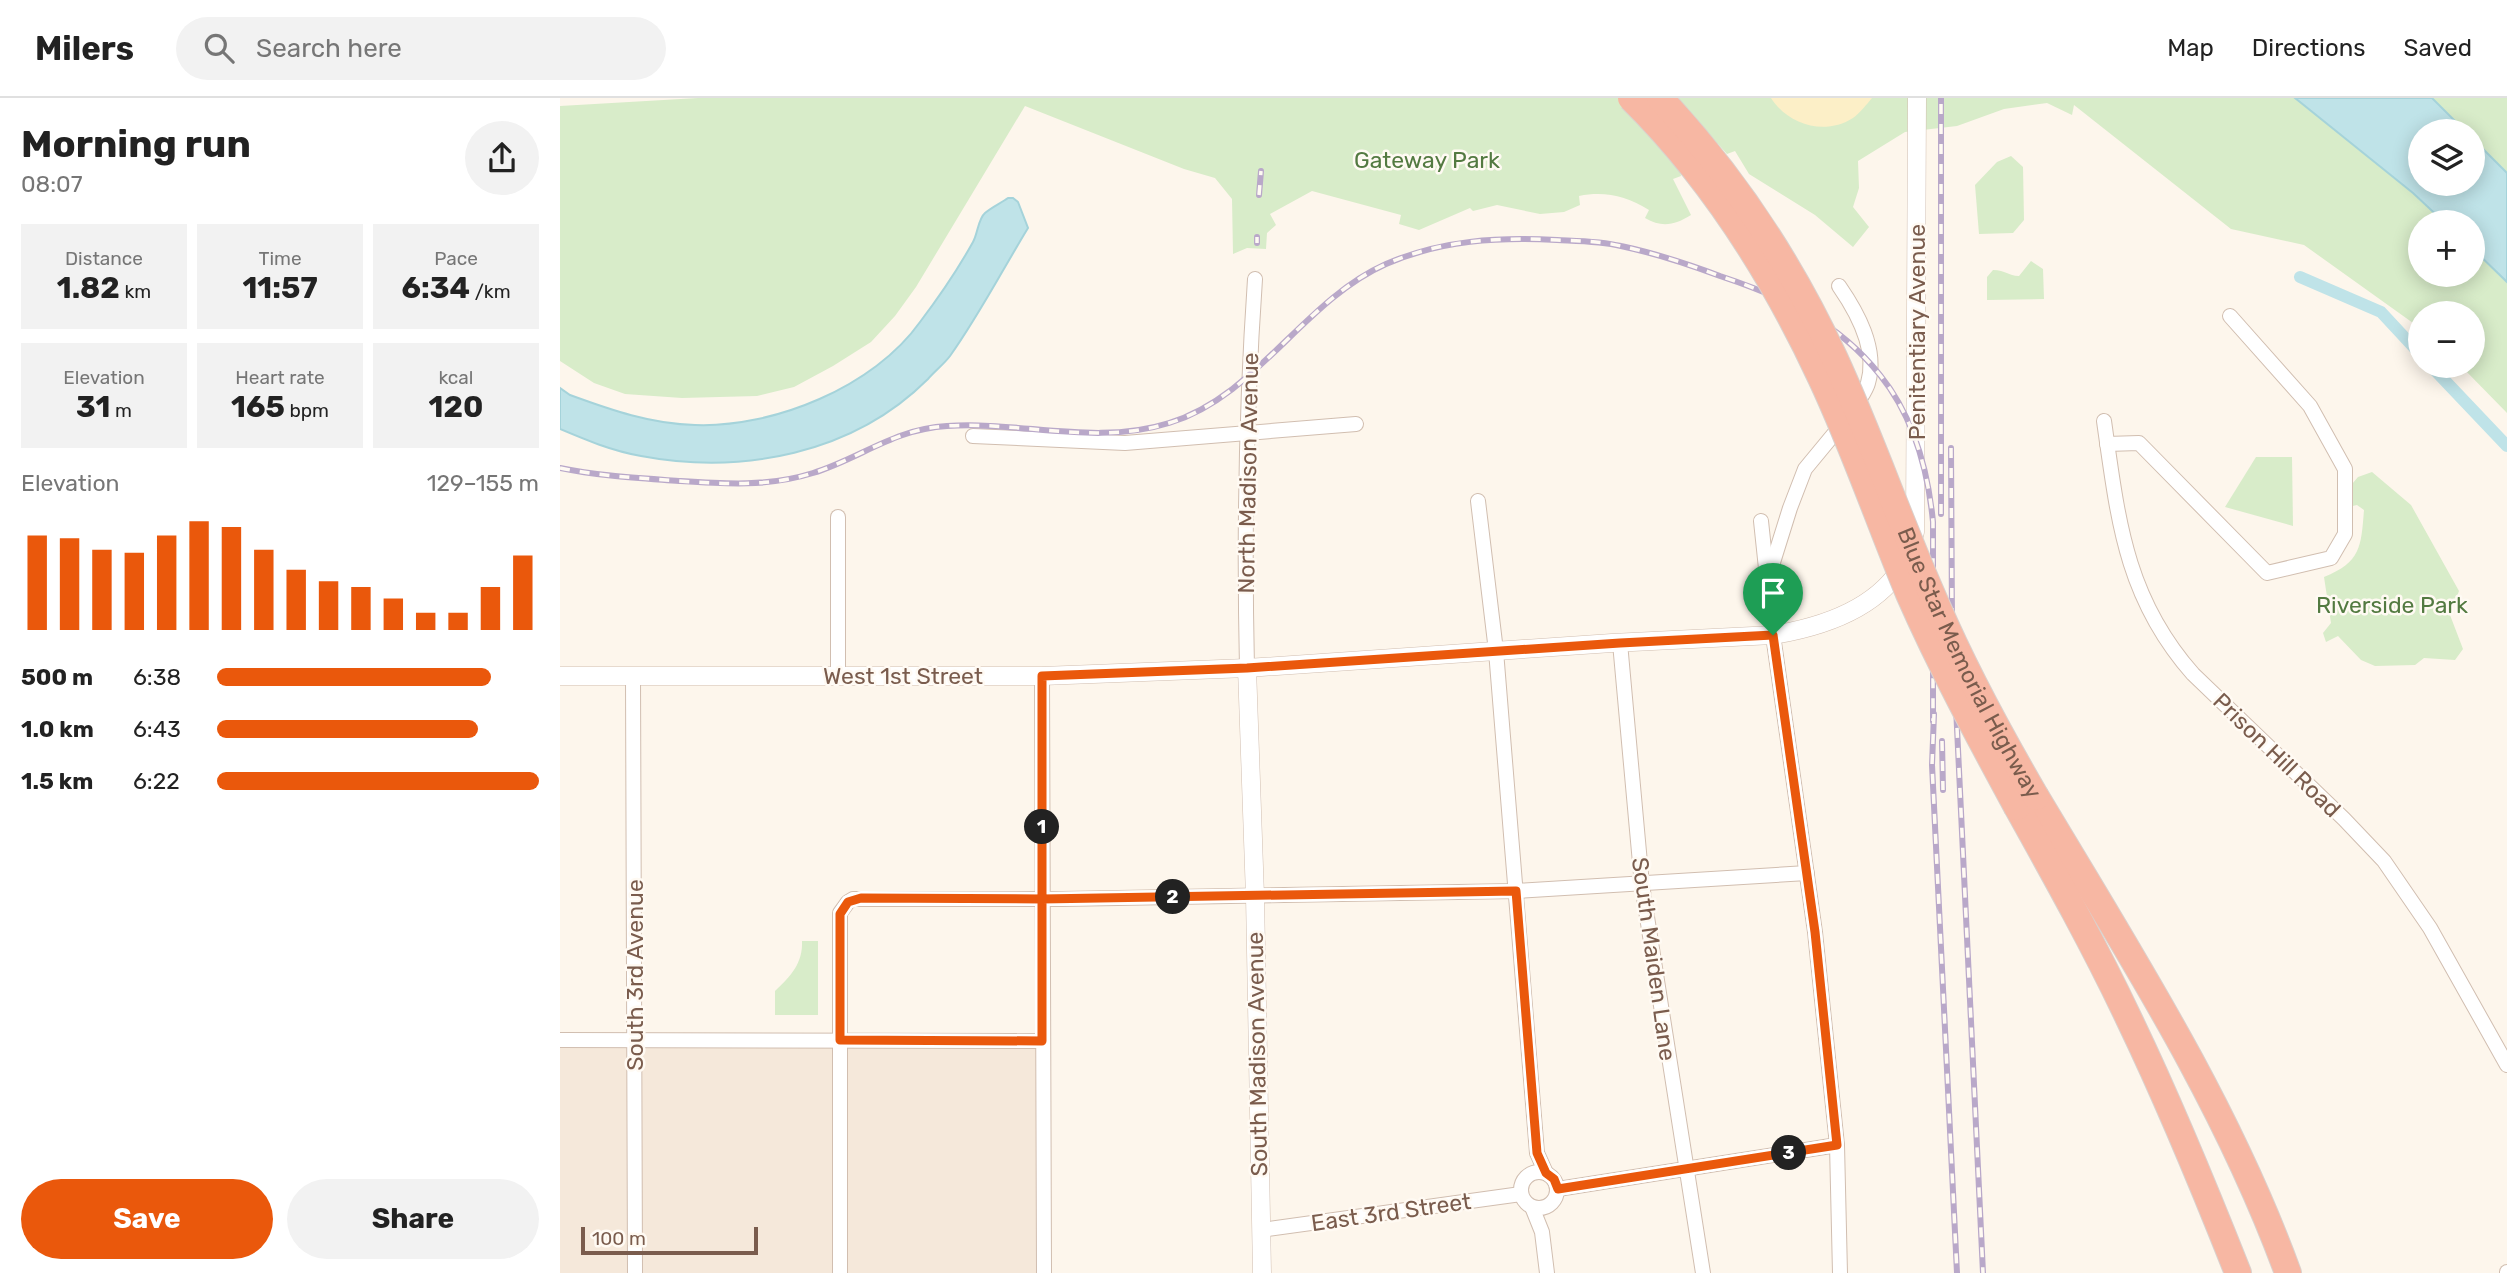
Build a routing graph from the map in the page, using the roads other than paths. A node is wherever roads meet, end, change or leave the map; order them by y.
1 (1631, 98) edge
2 (1660, 98) edge
3 (1917, 98) edge
4 (1255, 279) dead end
5 (1839, 286) dead end
6 (2230, 316) dead end
7 (2104, 421) dead end
8 (1356, 424) dead end
9 (1246, 433) junction
10 (973, 436) dead end
11 (2107, 444) junction
12 (1478, 501) dead end
13 (838, 517) dead end
14 (1761, 521) dead end
15 (1904, 564) joint
16 (1768, 583) junction
17 (1773, 635) junction
18 (1620, 643) junction
19 (1496, 651) junction
20 (1247, 668) junction
21 (560, 676) edge
22 (633, 676) junction
23 (838, 676) junction
24 (1042, 676) junction
25 (2026, 802) junction
26 (1807, 873) junction
27 (1642, 885) junction
28 (1516, 891) junction
29 (1255, 896) junction
30 (1042, 899) junction
31 (560, 1040) edge
32 (635, 1040) junction
33 (840, 1040) junction
34 (1042, 1041) junction
35 (2507, 1065) edge
36 (1837, 1145) junction
37 (1537, 1153) junction
38 (1686, 1170) junction
39 (1546, 1173) junction
40 (1527, 1176) junction
41 (1558, 1189) junction
42 (1521, 1194) junction
43 (1549, 1206) junction
44 (1532, 1207) junction
45 (1261, 1230) junction
46 (1542, 1232) junction
47 (2287, 1268) edge
48 (635, 1273) edge
49 (840, 1273) edge
50 (1044, 1273) edge
51 (1262, 1273) edge
52 (1547, 1273) edge
53 (1703, 1273) edge
54 (1840, 1273) edge
55 (2238, 1273) edge

1 - 25 highway, Blue Star Memorial Highway, bridge
2 - 25 highway, Blue Star Memorial Highway, bridge
3 - 15 street, Penitentiary Avenue
4 - 9 street, North Madison Avenue
5 - 16 street
6 - 11 street
7 - 11 street, Prison Hill Road
8 - 9 street
9 - 10 street
9 - 20 street, North Madison Avenue
11 - 35 street, Prison Hill Road
12 - 19 street
13 - 23 street
14 - 16 street
15 - 17 street, West 1st Street
16 - 17 street
17 - 18 street, West 1st Street
17 - 26 street
18 - 19 street, West 1st Street
18 - 27 street, South Maiden Lane
19 - 20 street, West 1st Street
19 - 28 street
20 - 24 street, West 1st Street
20 - 29 street, South Madison Avenue
21 - 22 street, West 1st Street
22 - 23 street, West 1st Street
22 - 32 street, South 3rd Avenue
23 - 24 street, West 1st Street
24 - 30 street
25 - 47 highway, Blue Star Memorial Highway
25 - 55 highway, Blue Star Memorial Highway
26 - 27 street
26 - 36 street
27 - 28 street
27 - 38 street, South Maiden Lane
28 - 29 street
28 - 37 street
29 - 30 street
29 - 45 street, South Madison Avenue
30 - 33 street
30 - 34 street
31 - 32 street
32 - 33 street
32 - 48 street, South 3rd Avenue
33 - 34 street
33 - 49 street
34 - 50 street
36 - 38 street
36 - 54 street
37 - 39 street
37 - 40 street
38 - 41 street
38 - 53 street, South Maiden Lane
39 - 40 street
39 - 41 street
40 - 42 street
41 - 43 street
42 - 44 street
42 - 45 street, East 3rd Street
43 - 44 street
43 - 46 street
44 - 46 street
45 - 51 street, South Madison Avenue
46 - 52 street

